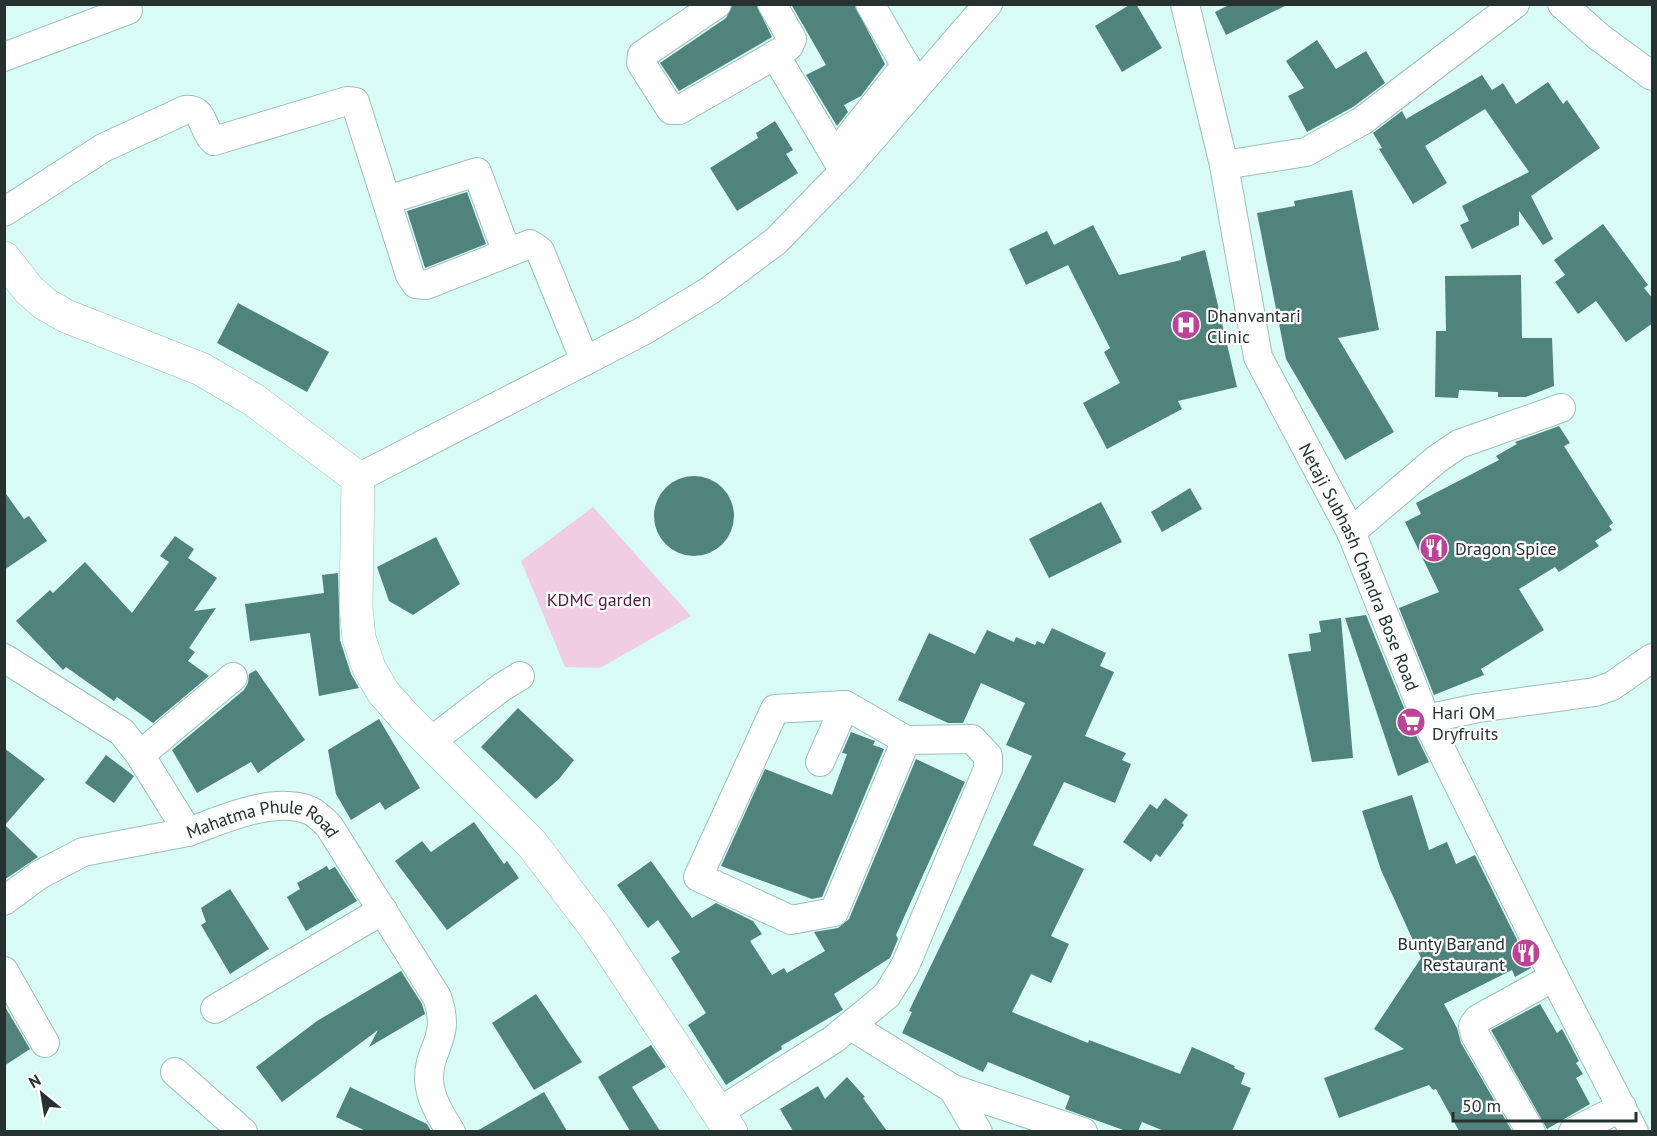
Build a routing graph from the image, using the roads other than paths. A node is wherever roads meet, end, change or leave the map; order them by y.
1 (717, 4) edge
2 (772, 4) edge
3 (870, 4) edge
4 (988, 4) edge
5 (1185, 4) edge
6 (1515, 4) edge
7 (1562, 4) edge
8 (128, 10) dead end
9 (775, 55) junction
10 (4, 57) edge
11 (912, 76) junction
12 (1653, 76) edge
13 (838, 161) junction
14 (1224, 165) junction
15 (387, 200) junction
16 (4, 212) edge
17 (507, 253) junction
18 (4, 258) edge
19 (585, 361) junction
20 (1561, 408) dead end
21 (358, 478) junction
22 (1351, 532) junction
23 (4, 658) edge
24 (1653, 658) edge
25 (520, 676) dead end
26 (233, 677) dead end
27 (845, 705) junction
28 (1426, 719) junction
29 (906, 740) junction
30 (430, 742) junction
31 (140, 755) junction
32 (820, 762) dead end
33 (188, 832) junction
34 (4, 901) edge
35 (383, 910) junction
36 (4, 971) edge
37 (1554, 977) junction
38 (215, 1009) dead end
39 (851, 1026) junction
40 (45, 1042) dead end
41 (175, 1072) dead end
42 (953, 1089) junction
43 (1628, 1119) edge
44 (725, 1122) edge
45 (243, 1131) edge
46 (451, 1131) edge
47 (978, 1131) edge
48 (1083, 1131) edge
49 (1531, 1131) edge
50 (1573, 1131) edge

1 - 9 street
2 - 9 street
3 - 11 street
4 - 11 street
5 - 14 street, Netaji Subhash Chandra Bose Road
6 - 14 street
7 - 12 street
8 - 10 street
9 - 13 street
11 - 13 street
13 - 19 street
14 - 22 street, Netaji Subhash Chandra Bose Road
15 - 16 street
15 - 17 street
15 - 17 street
17 - 19 street
18 - 21 street
19 - 21 street
20 - 22 street
21 - 30 street
22 - 28 street, Netaji Subhash Chandra Bose Road
23 - 31 street, Mahatma Phule Road
24 - 28 street
25 - 30 street
26 - 31 street
27 - 29 street
27 - 29 street
27 - 32 street
28 - 37 street, Netaji Subhash Chandra Bose Road
29 - 39 street
30 - 44 street
31 - 33 street, Mahatma Phule Road
33 - 34 street
33 - 35 street, Mahatma Phule Road
35 - 38 street
35 - 46 street, Mahatma Phule Road
36 - 40 street
37 - 43 street, Netaji Subhash Chandra Bose Road
37 - 49 street
39 - 42 street
39 - 44 street
41 - 45 street
42 - 47 street
42 - 48 street
43 - 50 street

